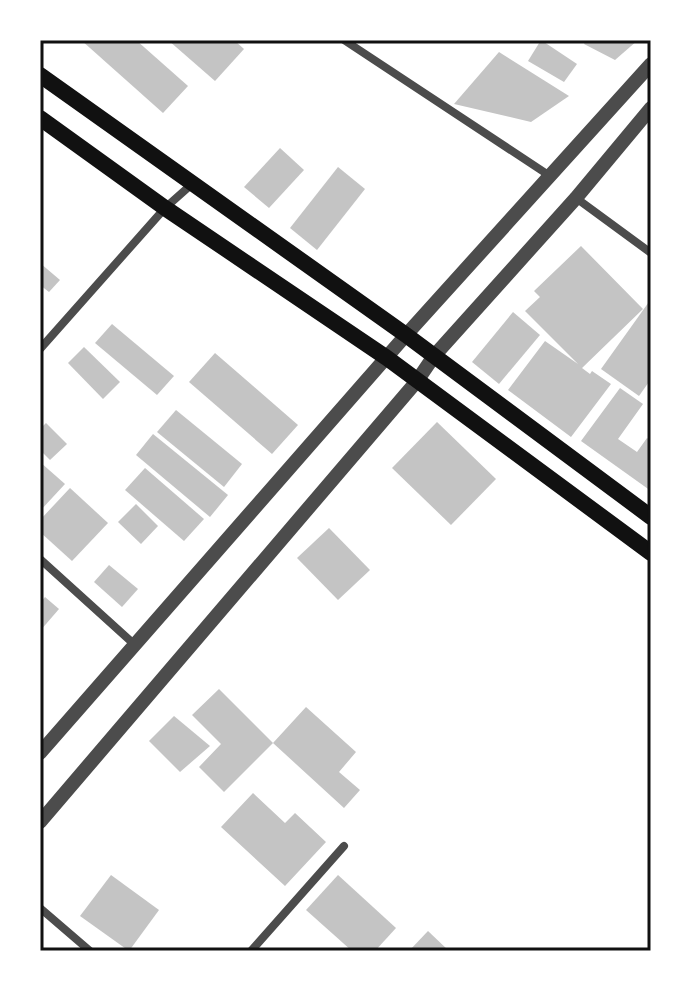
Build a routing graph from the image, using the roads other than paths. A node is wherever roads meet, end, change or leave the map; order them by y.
1 (344, 40) edge
2 (651, 64) edge
3 (40, 75) edge
4 (651, 108) edge
5 (40, 118) edge
6 (550, 176) junction
7 (192, 184) junction
8 (576, 198) junction
9 (165, 208) junction
10 (651, 253) edge
11 (406, 335) junction
12 (40, 349) edge
13 (434, 356) junction
14 (387, 358) junction
15 (417, 381) junction
16 (651, 517) edge
17 (651, 553) edge
18 (40, 559) edge
19 (135, 645) junction
20 (40, 753) edge
21 (40, 822) edge
22 (344, 846) dead end
23 (40, 908) edge
24 (90, 951) edge
25 (251, 951) edge

1 - 6 street
2 - 6 street
3 - 7 main road
4 - 8 street
5 - 9 main road
6 - 11 street
7 - 9 street
7 - 11 main road
8 - 10 street
8 - 13 street
9 - 12 street
9 - 14 main road
11 - 13 main road
11 - 14 street
13 - 15 street
13 - 16 main road
14 - 15 main road
14 - 19 street
15 - 17 main road
15 - 21 street
18 - 19 street
19 - 20 street
22 - 25 street
23 - 24 street

